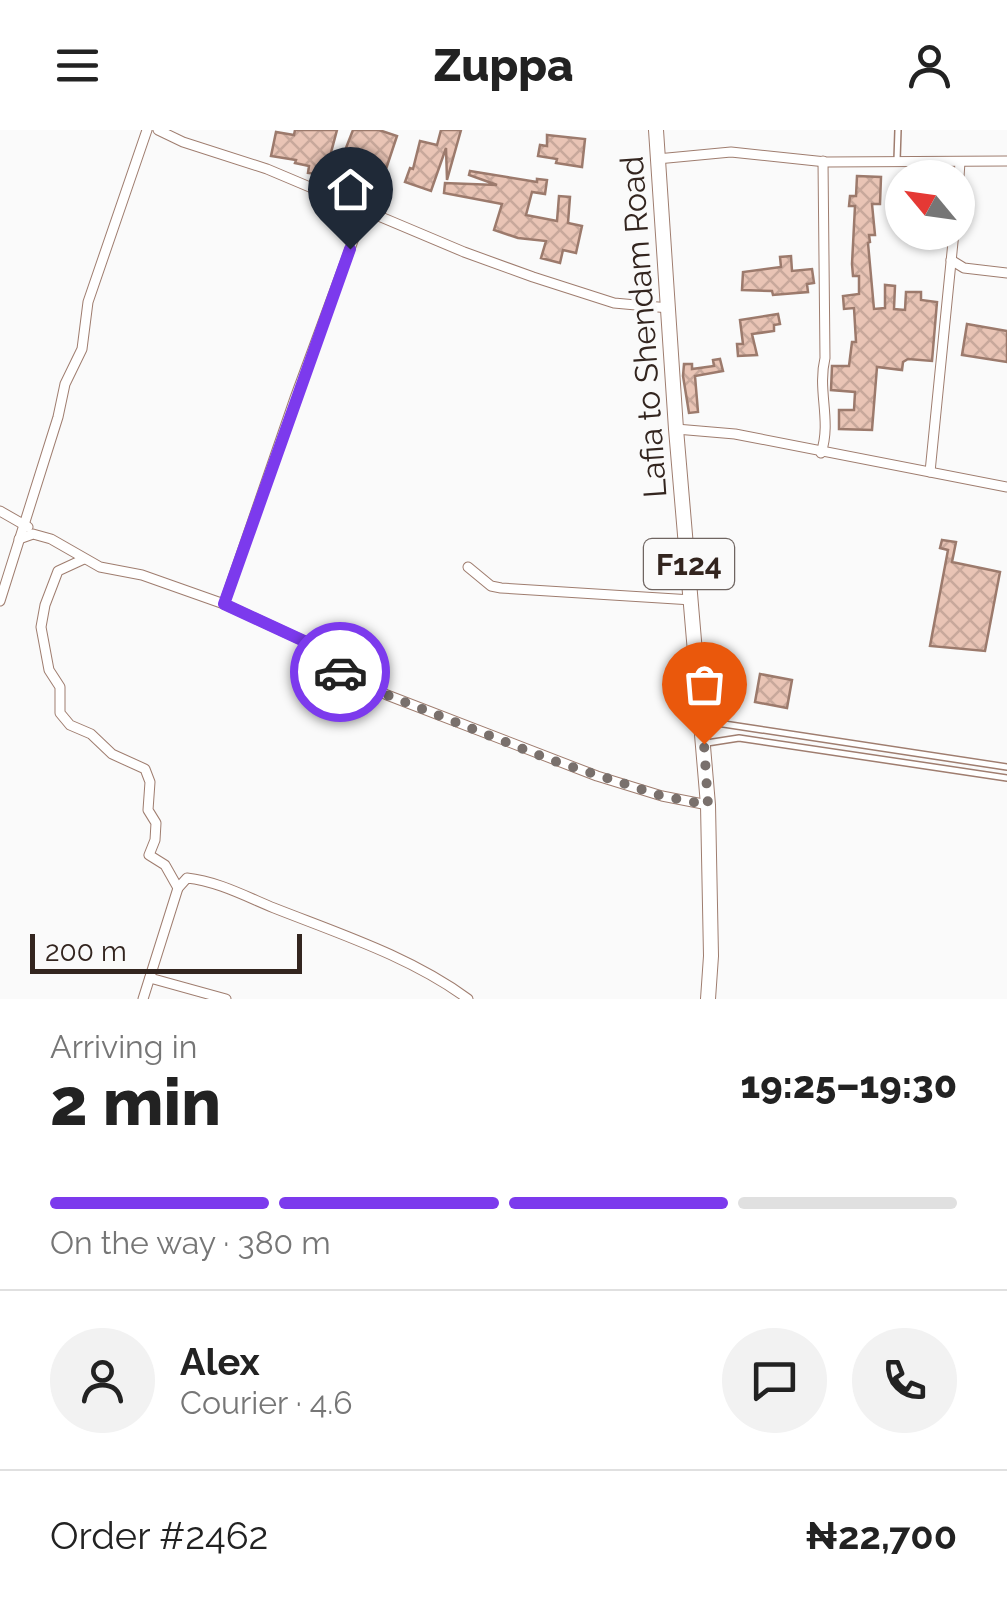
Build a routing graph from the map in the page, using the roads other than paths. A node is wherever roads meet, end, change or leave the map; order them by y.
1 (148, 130) edge
2 (158, 130) edge
3 (656, 130) edge
4 (898, 130) edge
5 (657, 158) junction
6 (885, 160) edge
7 (897, 160) edge
8 (1007, 161) edge
9 (823, 162) junction
10 (975, 162) edge
11 (364, 211) junction
12 (952, 250) edge
13 (951, 260) junction
14 (964, 268) junction
15 (1007, 273) edge
16 (949, 277) junction
17 (669, 308) junction
18 (676, 429) junction
19 (821, 453) junction
20 (930, 472) junction
21 (1007, 487) edge
22 (0, 511) edge
23 (24, 523) junction
24 (33, 534) junction
25 (19, 539) junction
26 (84, 560) junction
27 (468, 568) dead end
28 (692, 600) junction
29 (0, 601) edge
30 (224, 604) junction
31 (702, 720) junction
32 (704, 744) junction
33 (1007, 767) edge
34 (1007, 778) edge
35 (708, 805) junction
36 (178, 888) junction
37 (150, 978) junction
38 (144, 999) edge
39 (226, 999) edge
40 (468, 999) edge
41 (708, 999) edge

1 - 23 street
2 - 11 street
3 - 5 main road, Lafia to Shendam Road / F124
4 - 7 lane
5 - 9 street
5 - 17 main road, Lafia to Shendam Road / F124
6 - 9 street
8 - 10 street
9 - 19 street
11 - 17 street
11 - 30 street
12 - 13 street
13 - 14 street
13 - 16 street
14 - 15 street
14 - 16 street
16 - 20 street
17 - 18 main road, Lafia to Shendam Road / F124
18 - 19 street
18 - 28 main road, Lafia to Shendam Road / F124
19 - 20 street
20 - 21 street
22 - 23 street
23 - 24 street
23 - 25 street
24 - 25 street
24 - 26 street
25 - 29 street
26 - 30 street
26 - 36 street
27 - 28 street
28 - 31 main road, Lafia to Shendam Road / F124
30 - 35 street
31 - 32 main road, Lafia to Shendam Road / F124
31 - 33 lane
32 - 34 lane
32 - 35 main road, Lafia to Shendam Road / F124
35 - 41 main road, Lafia to Shendam Road / F124
36 - 37 street
36 - 40 street
37 - 38 street
37 - 39 street

